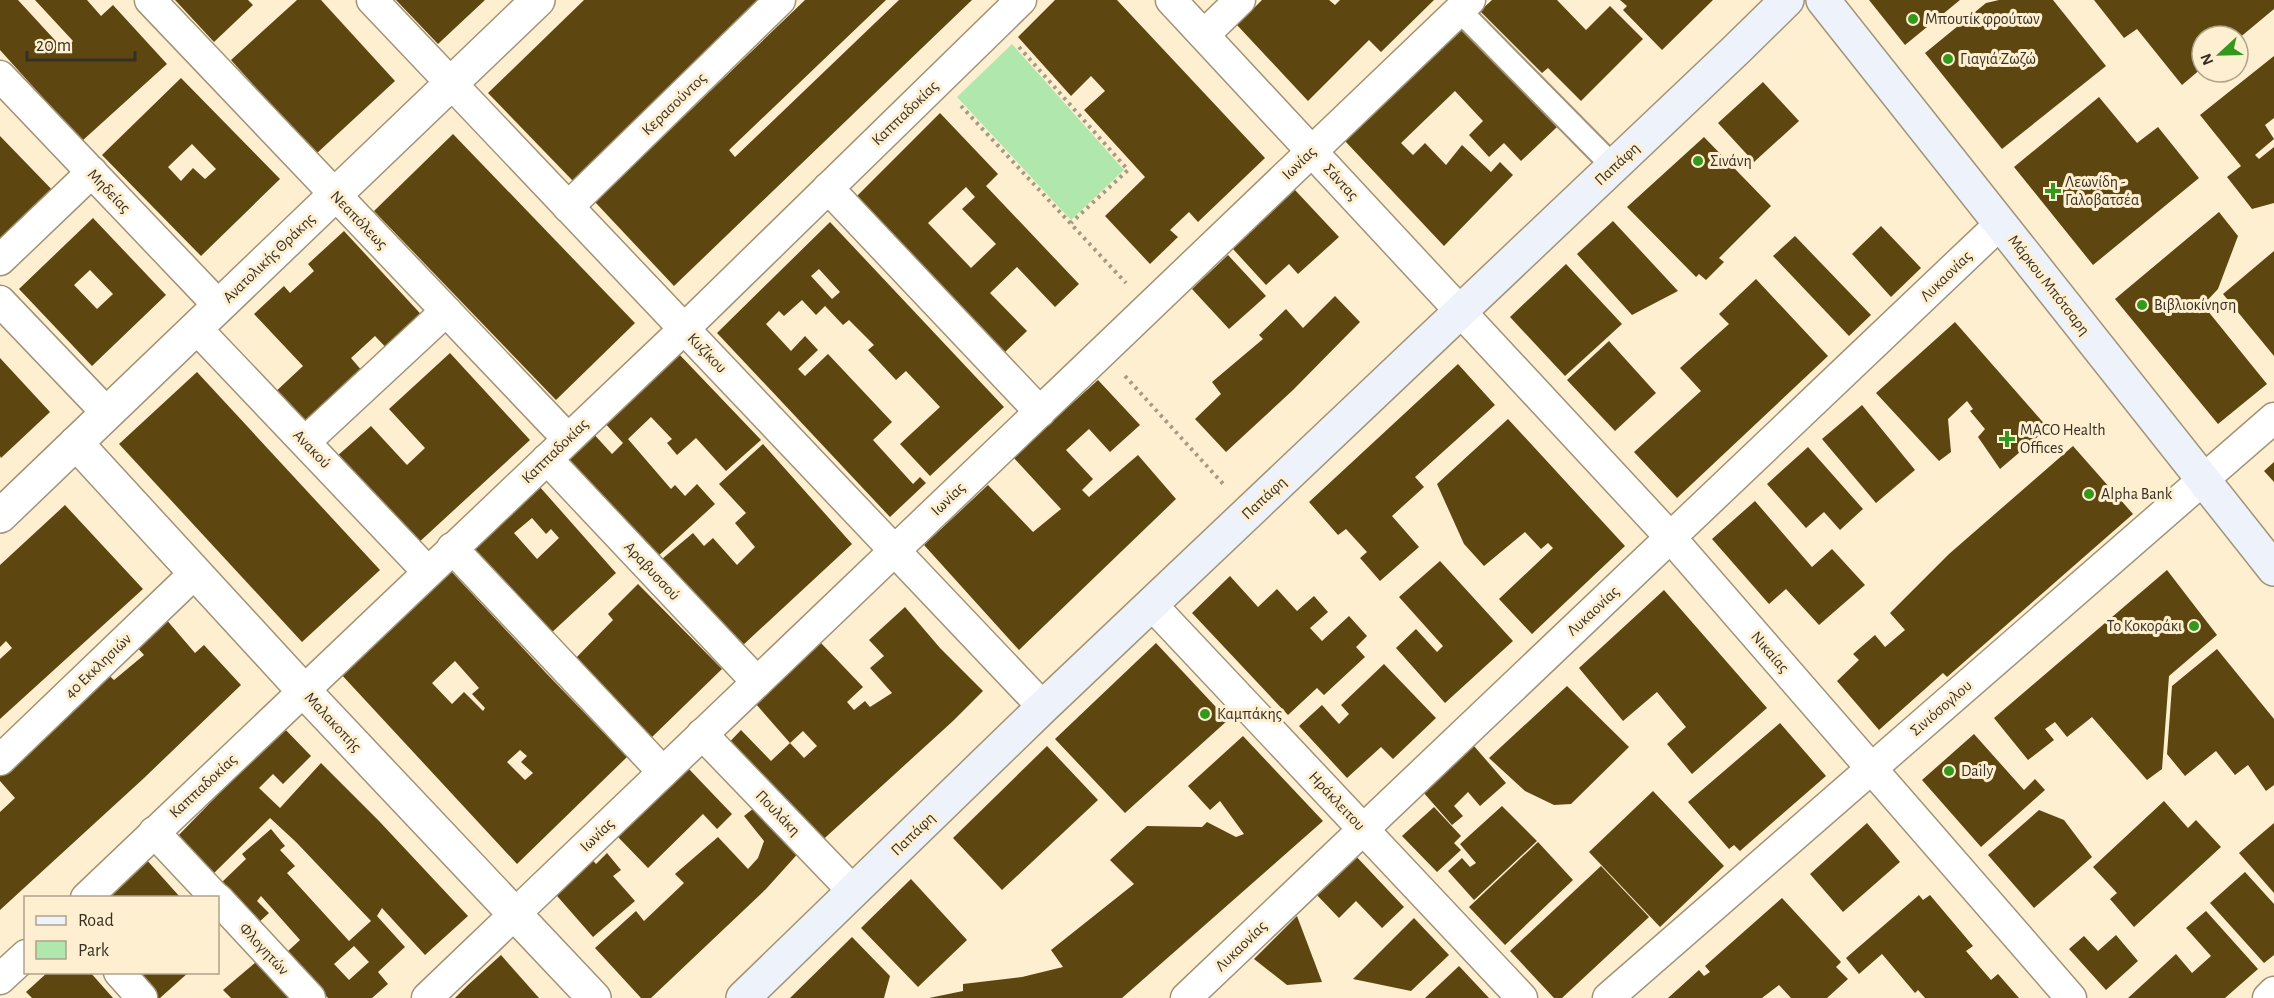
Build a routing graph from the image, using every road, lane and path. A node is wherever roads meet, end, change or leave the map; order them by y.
1 (150, 0) edge
2 (372, 0) edge
3 (538, 0) edge
4 (780, 0) edge
5 (1021, 0) edge
6 (1171, 0) edge
7 (1240, 0) edge
8 (1787, 0) edge
9 (1823, 0) edge
10 (1464, 5) edge
11 (998, 23) junction
12 (1204, 35) junction
13 (0, 76) edge
14 (938, 81) junction
15 (451, 83) junction
16 (1312, 151) junction
17 (1614, 166) junction
18 (92, 172) junction
19 (828, 188) junction
20 (335, 194) junction
21 (568, 207) junction
22 (1071, 223) junction
23 (2000, 224) junction
24 (0, 260) edge
25 (0, 302) edge
26 (1148, 308) junction
27 (446, 311) junction
28 (1461, 311) junction
29 (207, 317) junction
30 (684, 329) junction
31 (1102, 351) junction
32 (1040, 412) junction
33 (107, 413) junction
34 (2274, 418) edge
35 (305, 442) junction
36 (76, 443) junction
37 (557, 449) junction
38 (2203, 480) junction
39 (1249, 512) junction
40 (0, 516) edge
41 (1671, 538) junction
42 (452, 548) junction
43 (894, 550) junction
44 (2274, 569) edge
45 (196, 572) junction
46 (428, 572) junction
47 (1151, 604) junction
48 (757, 682) junction
49 (303, 690) junction
50 (1043, 707) junction
51 (702, 734) junction
52 (0, 760) edge
53 (1871, 769) junction
54 (663, 772) junction
55 (1364, 829) junction
56 (154, 832) junction
57 (853, 891) junction
58 (87, 896) edge
59 (215, 896) edge
60 (219, 900) edge
61 (514, 915) junction
62 (24, 957) edge
63 (121, 974) edge
64 (0, 979) edge
65 (2274, 992) edge
66 (142, 998) edge
67 (310, 998) edge
68 (427, 998) edge
69 (594, 998) edge
70 (743, 998) edge
71 (1186, 998) edge
72 (1522, 998) edge
73 (1608, 998) edge
74 (2071, 998) edge
75 (2268, 998) edge

1 - 20 street, Νεαπόλεως
2 - 15 street, Κυζίκου
3 - 15 street, Ανατολικής Θράκης
4 - 21 street, Κερασούντος
5 - 11 street, Καππαδοκίας
6 - 12 street, Σάντας
7 - 12 street
8 - 17 main road, Παπάφη
9 - 23 main road, Μάρκου Μπότσαρη
10 - 16 street, Ιωνίας
10 - 17 street
11 - 14 street, Καππαδοκίας
11 - 22 path
12 - 16 street, Σάντας
13 - 18 street, Μηδείας
14 - 19 street, Καππαδοκίας
14 - 22 path
15 - 20 street, Ανατολικής Θράκης
15 - 21 street, Κυζίκου
16 - 26 street, Ιωνίας
16 - 28 street, Σάντας
17 - 28 main road, Παπάφη
18 - 24 street
18 - 29 street, Μηδείας
19 - 30 street, Καππαδοκίας
19 - 32 street
20 - 27 street, Νεαπόλεως
20 - 29 street, Ανατολικής Θράκης
21 - 30 street, Κυζίκου
22 - 26 path
23 - 38 main road, Μάρκου Μπότσαρη
23 - 41 street, Λυκαονίας
25 - 33 street
26 - 31 street, Ιωνίας
27 - 35 street
27 - 37 street, Νεαπόλεως
28 - 39 main road, Παπάφη
28 - 41 street, Νικαίας
29 - 33 street, Ανατολικής Θράκης
29 - 35 street, Ανακού
30 - 37 street, Καππαδοκίας
30 - 43 street, Κυζίκου
31 - 32 street, Ιωνίας
31 - 39 path
32 - 43 street, Ιωνίας
33 - 36 street, Ανατολικής Θράκης
34 - 38 street, Σινιόσογλου
35 - 46 street, Ανακού
36 - 40 street, Ανατολικής Θράκης
36 - 45 street, Μαλακοπής
37 - 42 street, Καππαδοκίας
37 - 48 street, Αραβυσσού
38 - 44 main road, Μάρκου Μπότσαρη
38 - 53 street, Σινιόσογλου
39 - 47 main road, Παπάφη
41 - 53 street, Νικαίας
41 - 55 street, Λυκαονίας
42 - 46 street, Καππαδοκίας
42 - 54 street
43 - 48 street, Ιωνίας
43 - 50 street, Κυζίκου
45 - 49 street, Μαλακοπής
45 - 52 street, 40 Εκκλησιών
46 - 49 street, Καππαδοκίας
47 - 50 main road, Παπάφη
47 - 55 street, Ηράκλειτου
48 - 51 street, Ιωνίας
49 - 56 street, Καππαδοκίας
49 - 61 street, Μαλακοπής
50 - 57 main road, Παπάφη
51 - 54 street, Ιωνίας
51 - 57 street, Πουλάκη
53 - 73 street, Σινιόσογλου
53 - 74 street, Νικαίας
54 - 61 street, Ιωνίας
55 - 71 street, Λυκαονίας
55 - 72 street, Ηράκλειτου
56 - 58 street, Καππαδοκίας
56 - 59 street, Φλογητών
57 - 70 main road, Παπάφη
60 - 67 street, Φλογητών
61 - 68 street, Ιωνίας
61 - 69 street, Μαλακοπής
62 - 64 street
63 - 66 street
65 - 75 street

